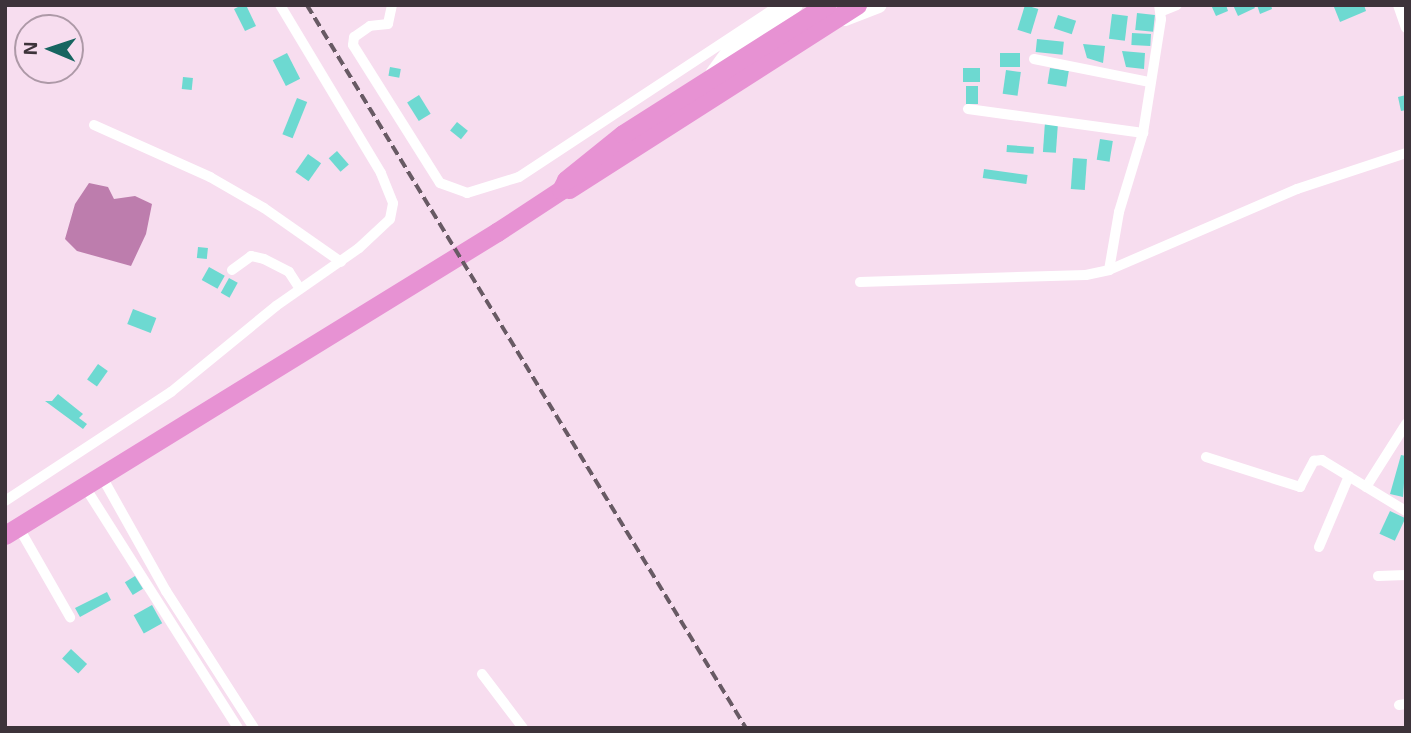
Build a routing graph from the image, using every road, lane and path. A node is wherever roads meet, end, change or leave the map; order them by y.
1 (280, 5) edge
2 (392, 5) edge
3 (780, 5) edge
4 (795, 5) edge
5 (826, 5) edge
6 (857, 5) edge
7 (879, 5) edge
8 (1177, 5) edge
9 (1398, 5) edge
10 (1160, 8) edge
11 (825, 25) junction
12 (1406, 28) edge
13 (1034, 60) dead end
14 (711, 76) junction
15 (1149, 82) junction
16 (968, 109) dead end
17 (94, 125) dead end
18 (1143, 132) junction
19 (1406, 153) edge
20 (561, 190) junction
21 (341, 261) junction
22 (232, 270) dead end
23 (1109, 270) junction
24 (860, 282) dead end
25 (300, 289) junction
26 (1406, 425) edge
27 (1206, 457) dead end
28 (1349, 476) junction
29 (94, 482) junction
30 (1366, 487) junction
31 (5, 501) edge
32 (1406, 511) edge
33 (12, 531) edge
34 (1319, 547) dead end
35 (1406, 575) edge
36 (1378, 576) dead end
37 (70, 617) dead end
38 (482, 674) dead end
39 (239, 728) edge
40 (254, 728) edge
41 (523, 728) edge

1 - 21 street
2 - 3 street
4 - 14 main road
5 - 14 highway
6 - 11 highway
7 - 11 main road
8 - 10 street
9 - 12 street
10 - 15 street
11 - 20 highway
13 - 15 street
14 - 20 highway
15 - 18 street
16 - 18 street
17 - 21 street
18 - 23 street
19 - 23 street
20 - 29 highway
21 - 25 street
22 - 25 street
23 - 24 street
25 - 31 street
26 - 30 street
27 - 28 street
28 - 30 street
28 - 34 street
29 - 33 highway
29 - 39 street
29 - 40 street
30 - 32 street
33 - 37 street
35 - 36 street
38 - 41 street

